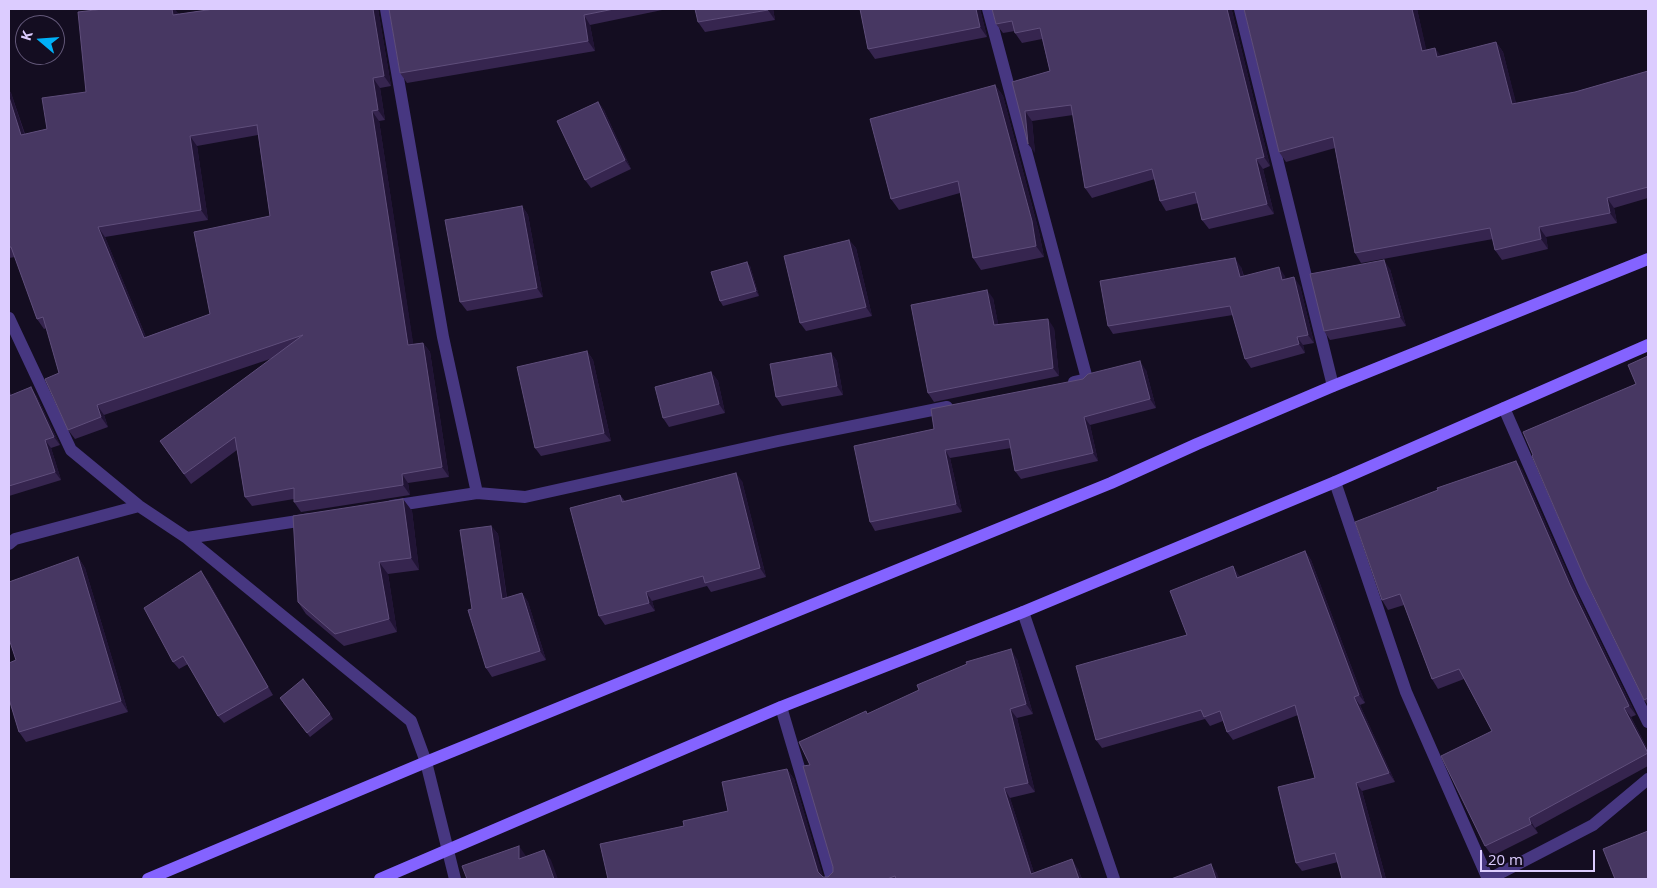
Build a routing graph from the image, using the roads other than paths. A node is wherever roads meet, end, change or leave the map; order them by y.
1 (386, 9) edge
2 (988, 9) edge
3 (1240, 9) edge
4 (1648, 259) edge
5 (9, 318) edge
6 (1648, 345) edge
7 (1058, 385) edge
8 (1333, 386) junction
9 (962, 404) edge
10 (1504, 408) junction
11 (1335, 482) junction
12 (477, 493) junction
13 (139, 506) junction
14 (380, 508) edge
15 (322, 517) edge
16 (187, 538) junction
17 (9, 544) edge
18 (1023, 612) junction
19 (781, 707) junction
20 (1648, 722) edge
21 (426, 762) junction
22 (1648, 779) edge
23 (448, 850) junction
24 (148, 879) edge
25 (380, 879) edge
26 (455, 879) edge
27 (832, 879) edge
28 (1114, 879) edge
29 (1489, 879) edge

1 - 12 street
2 - 7 street
3 - 8 street
4 - 8 main road
5 - 13 street
6 - 10 main road
8 - 21 main road
9 - 12 street
10 - 11 main road
10 - 20 street
11 - 18 main road
11 - 29 street
12 - 14 street
13 - 16 street
13 - 17 street
15 - 16 street
16 - 21 street
18 - 19 main road
18 - 28 street
19 - 23 main road
19 - 27 street
21 - 23 street
21 - 24 main road
22 - 29 street
23 - 25 main road
23 - 26 street

